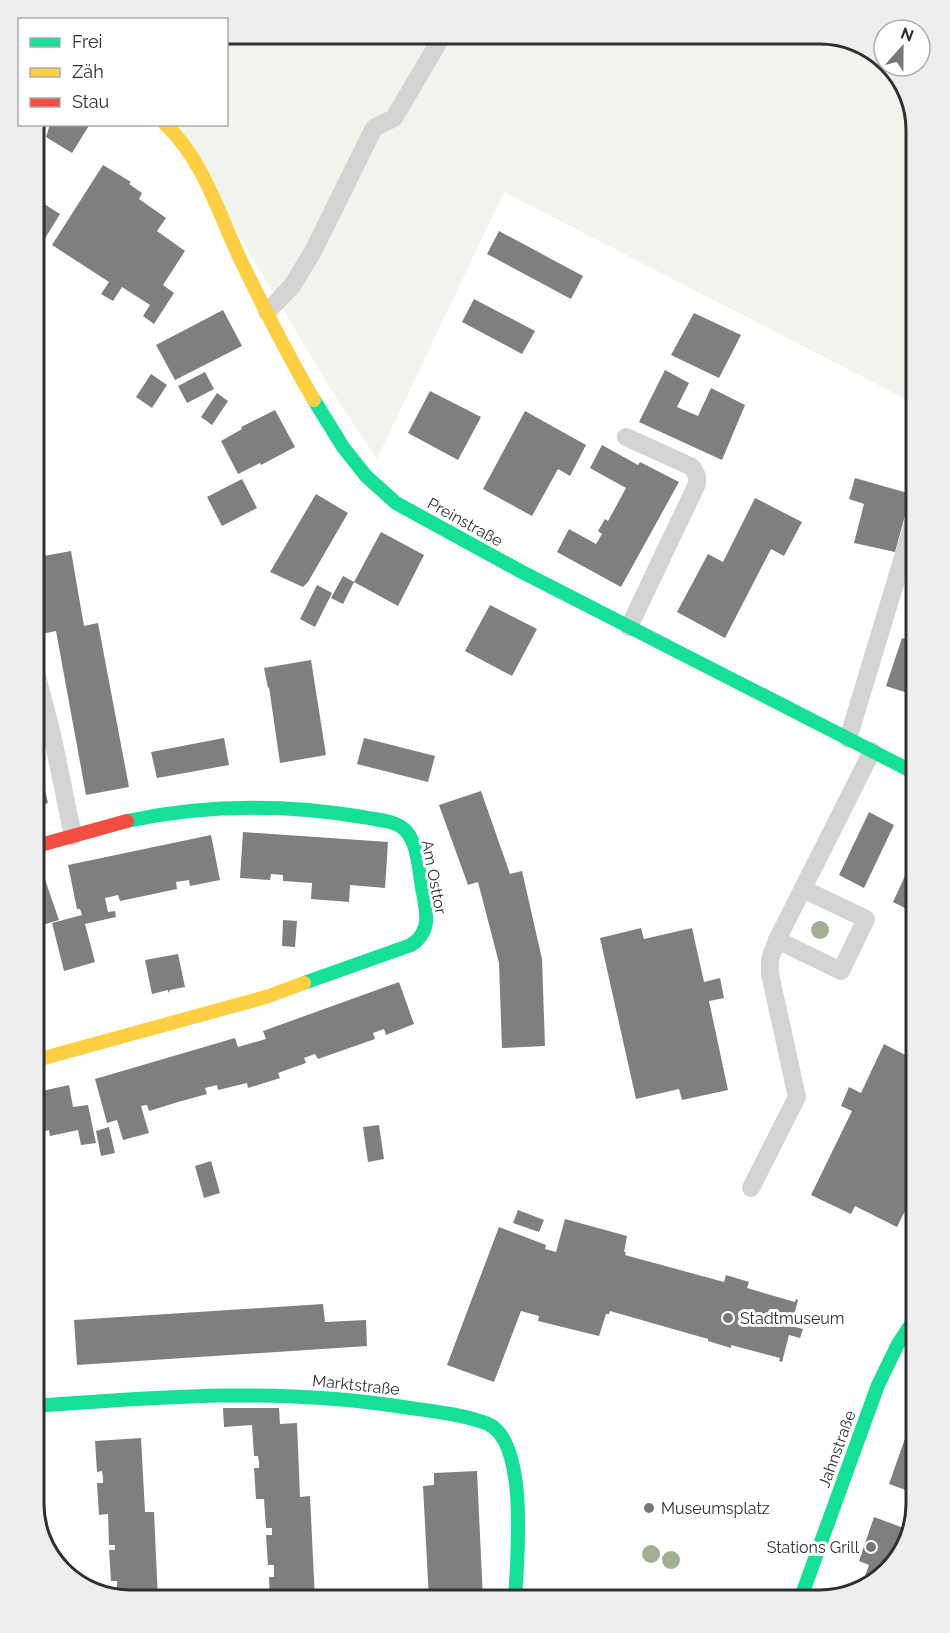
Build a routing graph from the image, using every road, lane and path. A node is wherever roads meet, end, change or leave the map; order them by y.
1 (438, 43) edge
2 (167, 126) edge
3 (267, 312) junction
4 (626, 437) dead end
5 (906, 547) edge
6 (629, 627) junction
7 (44, 702) edge
8 (848, 739) junction
9 (872, 751) junction
10 (906, 768) edge
11 (73, 836) junction
12 (43, 844) edge
13 (803, 889) junction
14 (777, 940) junction
15 (43, 1058) edge
16 (751, 1188) dead end
17 (906, 1332) edge
18 (43, 1405) edge
19 (515, 1590) edge
20 (804, 1590) edge

1 - 3 lane
2 - 3 street, Preinstraße
3 - 6 street, Preinstraße
4 - 6 lane
5 - 8 lane
6 - 8 street, Preinstraße
7 - 11 lane
8 - 9 street, Preinstraße
9 - 10 street, Preinstraße
9 - 13 lane
11 - 12 street, Am Osttor
11 - 15 street, Am Osttor
13 - 14 lane
13 - 14 lane
14 - 16 lane
17 - 20 street, Jahnstraße
18 - 19 street, Marktstraße

